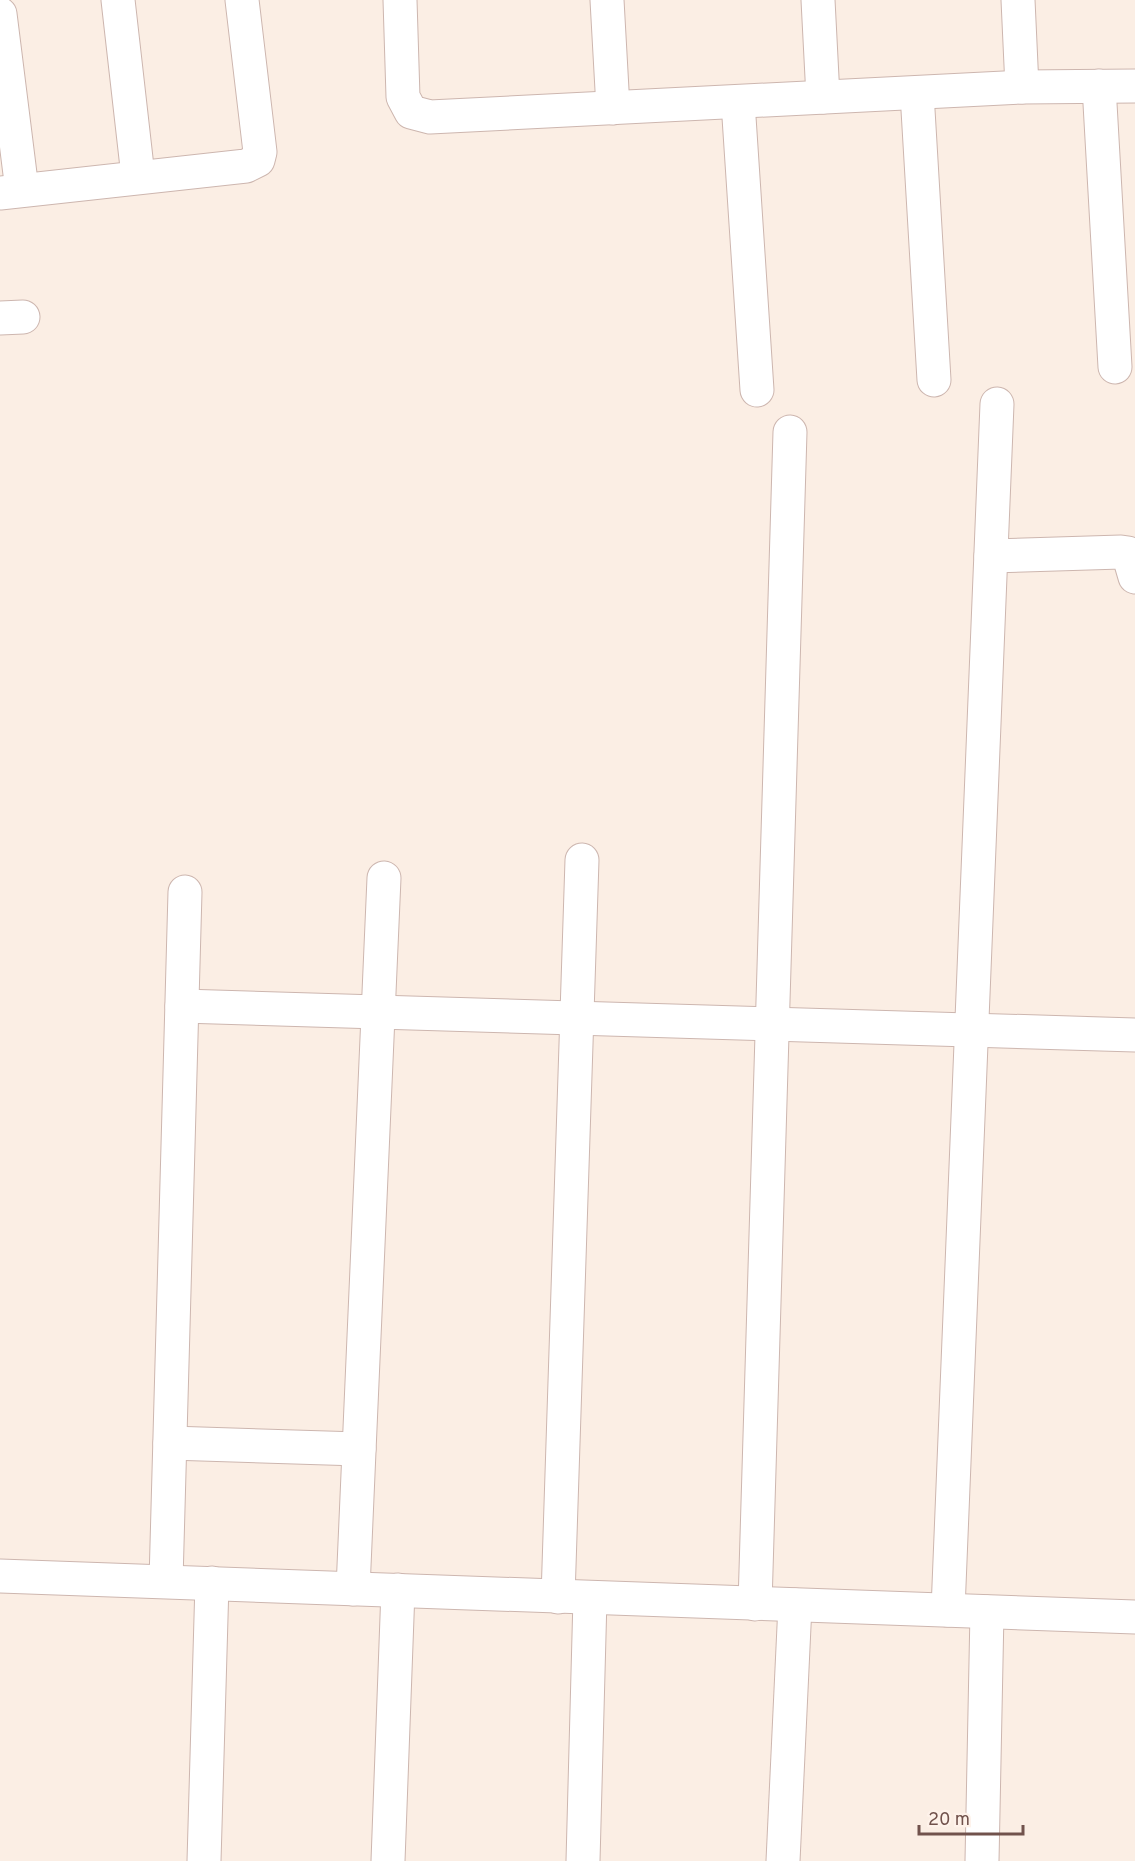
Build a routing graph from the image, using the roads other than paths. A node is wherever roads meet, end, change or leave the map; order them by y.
1 (118, 0) edge
2 (242, 0) edge
3 (400, 0) edge
4 (607, 0) edge
5 (818, 0) edge
6 (1018, 0) edge
7 (0, 14) edge
8 (1099, 86) junction
9 (1135, 86) edge
10 (1022, 87) junction
11 (917, 93) junction
12 (823, 97) junction
13 (738, 102) junction
14 (613, 108) junction
15 (138, 176) junction
16 (11, 192) edge
17 (1115, 367) dead end
18 (934, 380) dead end
19 (757, 390) dead end
20 (997, 404) dead end
21 (790, 432) dead end
22 (991, 556) junction
23 (1135, 577) edge
24 (582, 860) dead end
25 (384, 878) dead end
26 (185, 892) dead end
27 (182, 1006) junction
28 (378, 1011) junction
29 (577, 1018) junction
30 (772, 1024) junction
31 (971, 1030) junction
32 (1135, 1035) edge
33 (170, 1443) junction
34 (359, 1449) junction
35 (0, 1576) edge
36 (166, 1581) junction
37 (212, 1582) junction
38 (353, 1589) junction
39 (398, 1590) junction
40 (558, 1597) junction
41 (590, 1598) junction
42 (755, 1604) junction
43 (795, 1605) junction
44 (948, 1610) junction
45 (987, 1612) junction
46 (1135, 1617) edge
47 (204, 1861) edge
48 (388, 1861) edge
49 (583, 1861) edge
50 (783, 1861) edge
51 (982, 1861) edge

1 - 15 street
2 - 15 street
3 - 14 street
4 - 14 street
5 - 12 street
6 - 10 street
7 - 16 street
8 - 9 street
8 - 10 street
8 - 17 street
10 - 11 street
11 - 12 street
11 - 18 street
12 - 13 street
13 - 14 street
13 - 19 street
15 - 16 street
20 - 22 street
21 - 30 street
22 - 23 street
22 - 31 street
24 - 29 street
25 - 28 street
26 - 27 street
27 - 28 street
27 - 33 street
28 - 29 street
28 - 34 street
29 - 30 street
29 - 40 street
30 - 31 street
30 - 42 street
31 - 32 street
31 - 44 street
33 - 34 street
33 - 36 street
34 - 38 street
35 - 36 street
36 - 37 street
37 - 38 street
37 - 47 street
38 - 39 street
39 - 40 street
39 - 48 street
40 - 41 street
41 - 42 street
41 - 49 street
42 - 43 street
43 - 44 street
43 - 50 street
44 - 45 street
45 - 46 street
45 - 51 street

